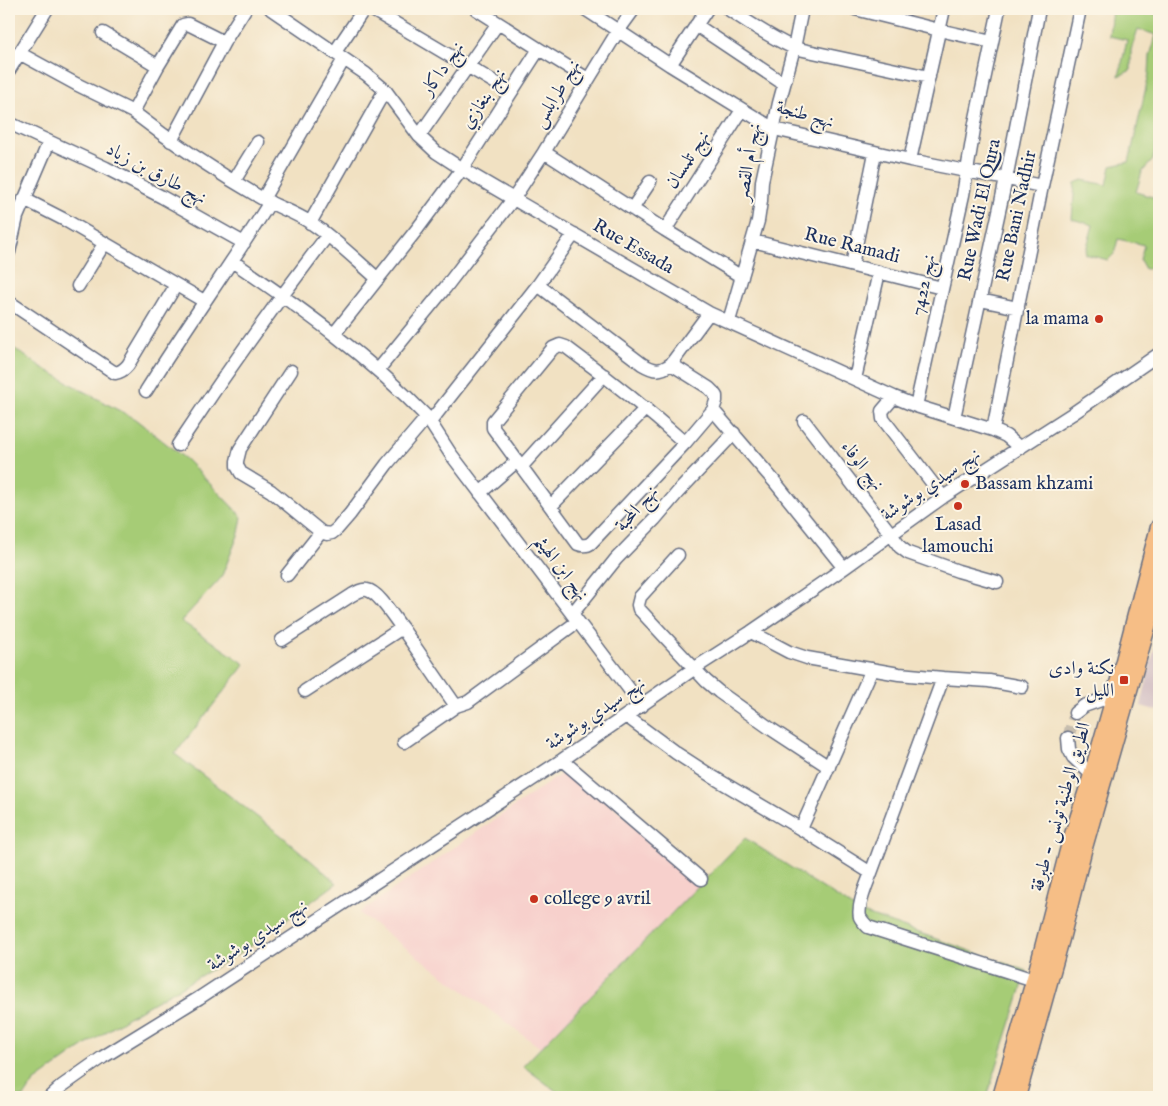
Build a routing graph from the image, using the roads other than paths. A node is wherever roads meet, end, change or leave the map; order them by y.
1 (47, 9) edge
2 (245, 9) edge
3 (271, 9) edge
4 (364, 9) edge
5 (371, 9) edge
6 (476, 9) edge
7 (585, 9) edge
8 (634, 9) edge
9 (707, 9) edge
10 (728, 9) edge
11 (802, 9) edge
12 (856, 9) edge
13 (944, 9) edge
14 (999, 9) edge
15 (1039, 9) edge
16 (1080, 9) edge
17 (498, 24) junction
18 (696, 25) junction
19 (618, 30) junction
20 (940, 30) junction
21 (103, 33) dead end
22 (224, 42) junction
23 (992, 42) junction
24 (794, 48) junction
25 (539, 49) junction
26 (15, 54) edge
27 (340, 56) junction
28 (670, 64) junction
29 (158, 66) junction
30 (468, 67) junction
31 (9, 70) edge
32 (929, 77) junction
33 (588, 79) junction
34 (784, 84) junction
35 (385, 90) junction
36 (511, 92) junction
37 (742, 110) junction
38 (133, 112) junction
39 (9, 123) edge
40 (774, 128) junction
41 (419, 136) junction
42 (49, 142) junction
43 (172, 142) junction
44 (258, 142) dead end
45 (544, 152) junction
46 (875, 153) junction
47 (910, 160) junction
48 (462, 169) junction
49 (967, 172) junction
50 (1006, 179) junction
51 (234, 181) junction
52 (650, 182) dead end
53 (1042, 186) junction
54 (514, 198) junction
55 (24, 199) junction
56 (266, 201) junction
57 (632, 209) junction
58 (310, 223) junction
59 (665, 230) junction
60 (574, 234) junction
61 (327, 236) junction
62 (753, 241) junction
63 (244, 243) junction
64 (104, 244) junction
65 (9, 252) edge
66 (232, 261) junction
67 (852, 265) junction
68 (879, 272) junction
69 (742, 277) junction
70 (378, 279) junction
71 (176, 285) junction
72 (538, 285) junction
73 (78, 286) dead end
74 (942, 288) junction
75 (282, 295) junction
76 (980, 300) junction
77 (204, 301) junction
78 (9, 302) edge
79 (1018, 308) junction
80 (709, 313) junction
81 (729, 321) junction
82 (334, 334) junction
83 (1159, 354) edge
84 (671, 364) junction
85 (378, 370) junction
86 (292, 371) dead end
87 (604, 374) junction
88 (855, 379) junction
89 (146, 390) dead end
90 (894, 397) junction
91 (916, 406) junction
92 (646, 408) junction
93 (713, 410) junction
94 (954, 418) junction
95 (428, 419) junction
96 (804, 421) dead end
97 (993, 430) junction
98 (734, 433) junction
99 (685, 443) junction
100 (178, 446) dead end
101 (1020, 448) junction
102 (520, 463) junction
103 (480, 493) junction
104 (943, 497) junction
105 (552, 506) junction
106 (1159, 527) edge
107 (321, 532) junction
108 (891, 534) junction
109 (678, 555) dead end
110 (844, 568) junction
111 (287, 575) dead end
112 (997, 582) dead end
113 (1159, 585) edge
114 (574, 618) junction
115 (402, 628) junction
116 (750, 632) junction
117 (282, 640) dead end
118 (695, 668) junction
119 (872, 669) junction
120 (942, 678) junction
121 (1022, 687) dead end
122 (305, 691) dead end
123 (1115, 695) junction
124 (456, 706) junction
125 (642, 706) junction
126 (1075, 714) tunnel mouth
127 (626, 716) junction
128 (1068, 738) tunnel mouth
129 (404, 742) dead end
130 (562, 760) junction
131 (828, 767) junction
132 (1092, 774) junction
133 (801, 828) junction
134 (871, 873) junction
135 (702, 879) dead end
136 (1053, 937) junction
137 (1034, 980) junction
138 (50, 1097) edge
139 (1001, 1097) edge
140 (1017, 1097) edge

1 - 26 street
2 - 22 street
3 - 27 street, Rue Essada
4 - 27 street
5 - 30 street
6 - 17 street
7 - 19 street, نهج طنجة
8 - 19 street, نهج طرابلس
9 - 18 street
10 - 24 street
11 - 24 street, نهج أم القصر
12 - 20 street
13 - 20 street
14 - 23 street, نهج 7422
15 - 50 street, Rue Wadi El Qura
16 - 53 street, Rue Bani Nadhir
17 - 25 street
17 - 30 street, نهج داكار
18 - 28 street
18 - 34 street
19 - 28 street, نهج طنجة
19 - 33 street, نهج طرابلس
20 - 23 street
20 - 32 street
21 - 29 street
22 - 29 street
22 - 43 street
23 - 49 street, نهج 7422
24 - 32 street
24 - 34 street, نهج أم القصر
25 - 33 street
25 - 36 street, نهج بنغازي
26 - 31 street
26 - 38 street
27 - 35 street, Rue Essada
27 - 56 street
28 - 37 street, نهج طنجة
29 - 38 street
30 - 36 street
30 - 41 street, نهج داكار
32 - 47 street
33 - 45 street, نهج طرابلس
34 - 40 street, نهج أم القصر
35 - 41 street, Rue Essada
35 - 58 street
36 - 48 street, نهج بنغازي
37 - 40 street, نهج طنجة
37 - 59 street, نهج تلمسان
38 - 43 street
39 - 42 street, نهج طارق بن زياد
40 - 46 street, نهج طنجة
40 - 62 street, نهج أم القصر
41 - 48 street, Rue Essada
42 - 55 street
42 - 63 street, نهج طارق بن زياد
43 - 51 street
44 - 51 street
45 - 54 street, نهج طرابلس
45 - 57 street
46 - 47 street, نهج طنجة
46 - 67 street
47 - 49 street, نهج طنجة
48 - 54 street, Rue Essada
48 - 70 street, نهج بنغازي
49 - 50 street, نهج طنجة
49 - 74 street, نهج 7422
50 - 53 street, نهج طنجة
50 - 76 street, Rue Wadi El Qura
51 - 56 street
52 - 57 street
53 - 79 street, Rue Bani Nadhir
54 - 60 street, Rue Essada
54 - 85 street, نهج طرابلس
55 - 64 street
55 - 65 street
56 - 58 street
56 - 63 street
57 - 59 street
58 - 61 street
59 - 69 street
60 - 72 street
60 - 80 street, Rue Essada
61 - 70 street
61 - 75 street
62 - 67 street, Rue Ramadi
62 - 69 street, نهج أم القصر
63 - 66 street
64 - 71 street
64 - 73 street
66 - 75 street, نهج ابن الهيثم
66 - 77 street
67 - 68 street, Rue Ramadi
68 - 74 street, Rue Ramadi
68 - 88 street
69 - 81 street, نهج أم القصر
70 - 82 street, نهج بنغازي
71 - 77 street
71 - 78 street
72 - 84 street
72 - 95 street
74 - 91 street, نهج 7422
75 - 82 street, نهج ابن الهيثم
75 - 100 street
76 - 79 street
76 - 94 street, Rue Wadi El Qura
77 - 89 street
79 - 97 street, Rue Bani Nadhir
80 - 81 street, Rue Essada
80 - 84 street
81 - 88 street, Rue Essada
82 - 85 street, نهج ابن الهيثم
83 - 101 street, نهج سيدي بوشوشة
84 - 93 street
85 - 95 street, نهج ابن الهيثم
86 - 107 street
87 - 92 street
87 - 102 street
87 - 102 street
88 - 90 street, Rue Essada
90 - 91 street, Rue Essada
90 - 104 street
91 - 94 street, Rue Essada
92 - 99 street
92 - 105 street
93 - 98 street
93 - 99 street
94 - 97 street, Rue Essada
95 - 103 street, نهج ابن الهيثم
95 - 107 street
96 - 108 street, نهج الوفاء
97 - 101 street, Rue Essada
98 - 110 street
98 - 114 street, نهج المحبة
99 - 105 street
101 - 104 street, نهج سيدي بوشوشة
102 - 103 street
102 - 105 street
103 - 114 street, نهج ابن الهيثم
104 - 108 street, نهج سيدي بوشوشة
106 - 123 main road, الطريق الوطنية تونس - طبرقة
107 - 111 street
108 - 110 street, نهج سيدي بوشوشة
108 - 112 street, نهج الوفاء
109 - 118 street
110 - 116 street, نهج سيدي بوشوشة
113 - 136 main road, الطريق الوطنية تونس - طبرقة
114 - 124 street, نهج المحبة
114 - 125 street, نهج ابن الهيثم
115 - 117 street
115 - 122 street
115 - 124 street
116 - 118 street, نهج سيدي بوشوشة
116 - 119 street
118 - 125 street, نهج سيدي بوشوشة
118 - 131 street
119 - 120 street
119 - 131 street
120 - 121 street
120 - 134 street
123 - 126 street
123 - 132 main road, الطريق الوطنية تونس - طبرقة
124 - 129 street, نهج المحبة
125 - 127 street, نهج سيدي بوشوشة
127 - 130 street, نهج سيدي بوشوشة
127 - 133 street
128 - 132 street
130 - 135 street
130 - 138 street, نهج سيدي بوشوشة
131 - 133 street
132 - 136 main road, الطريق الوطنية تونس - طبرقة
133 - 134 street
134 - 137 street
136 - 137 main road, الطريق الوطنية تونس - طبرقة
136 - 140 main road, الطريق الوطنية تونس - طبرقة
137 - 139 main road, الطريق الوطنية تونس - طبرقة

